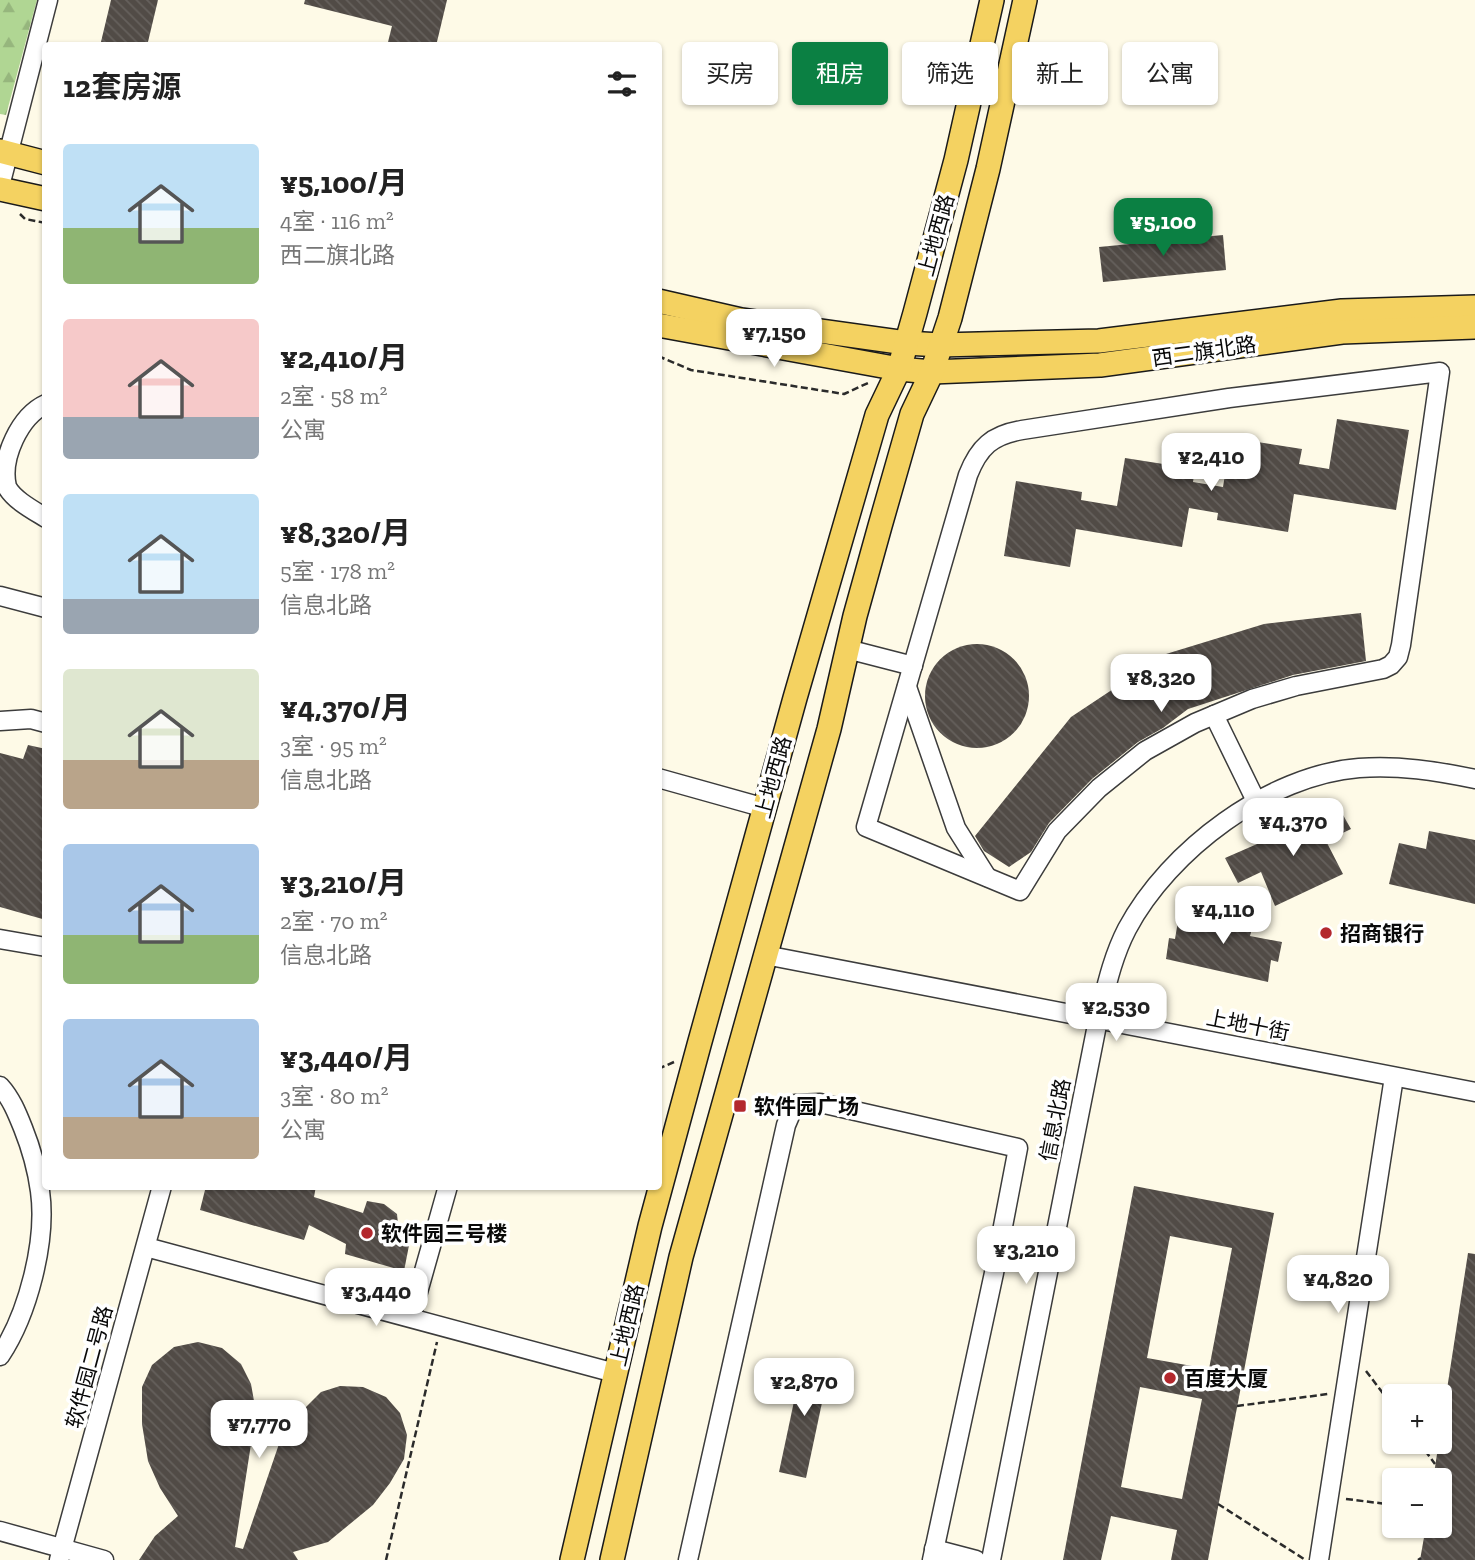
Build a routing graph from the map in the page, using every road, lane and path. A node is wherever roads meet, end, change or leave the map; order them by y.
1 (48, 0) edge
2 (992, 0) edge
3 (1025, 0) edge
4 (4, 152) edge
5 (42, 162) edge
6 (0, 187) edge
7 (42, 198) edge
8 (662, 302) edge
9 (1475, 307) edge
10 (662, 325) edge
11 (1475, 327) edge
12 (906, 344) junction
13 (940, 345) junction
14 (662, 358) edge
15 (899, 369) junction
16 (932, 372) junction
17 (42, 406) edge
18 (2, 454) edge
19 (42, 515) edge
20 (0, 596) edge
21 (42, 607) edge
22 (848, 649) junction
23 (913, 666) junction
24 (906, 687) junction
25 (1214, 715) junction
26 (0, 721) edge
27 (42, 722) edge
28 (662, 779) edge
29 (1475, 779) edge
30 (1256, 803) junction
31 (765, 808) junction
32 (987, 877) junction
33 (0, 939) edge
34 (42, 946) edge
35 (765, 955) junction
36 (1098, 1020) junction
37 (1394, 1077) junction
38 (0, 1086) edge
39 (1475, 1092) edge
40 (662, 1182) edge
41 (161, 1190) edge
42 (447, 1190) edge
43 (660, 1190) edge
44 (146, 1247) junction
45 (411, 1317) junction
46 (441, 1325) junction
47 (1351, 1352) junction
48 (0, 1356) edge
49 (615, 1373) junction
50 (1345, 1392) junction
51 (1382, 1392) edge
52 (1237, 1406) dead end
53 (1428, 1454) edge
54 (1435, 1464) dead end
55 (1329, 1497) junction
56 (1382, 1503) edge
57 (1219, 1504) dead end
58 (0, 1531) edge
59 (61, 1554) edge
60 (933, 1555) edge
61 (104, 1560) edge
62 (386, 1560) edge
63 (572, 1560) edge
64 (612, 1560) edge
65 (688, 1560) edge
66 (976, 1560) edge
67 (991, 1560) edge
68 (1307, 1560) edge
69 (1319, 1560) edge

1 - 4 street
2 - 12 main road, 上地西路
3 - 13 main road, 上地西路
4 - 5 main road
4 - 6 street
6 - 7 main road
8 - 12 main road, 西二旗北路
9 - 13 main road, 西二旗北路
10 - 15 main road, 西二旗北路
11 - 16 main road, 西二旗北路
12 - 13 main road, 西二旗北路
12 - 15 main road, 上地西路
13 - 16 main road, 上地西路
14 - 15 path
15 - 16 main road, 西二旗北路
15 - 31 main road, 上地西路
16 - 22 main road, 上地西路
17 - 18 street
18 - 19 street
20 - 21 street
22 - 23 street
22 - 35 main road, 上地西路
23 - 24 street
23 - 25 street
24 - 32 street
24 - 32 street
25 - 30 street
25 - 32 street
26 - 27 street
28 - 31 street
29 - 30 street, 信息北路
30 - 36 street, 信息北路
31 - 40 main road, 上地西路
33 - 34 street
35 - 36 street, 上地十街
35 - 64 main road, 上地西路
36 - 37 street, 上地十街
36 - 67 street, 信息北路
37 - 39 street, 上地十街
37 - 47 street
38 - 48 street
41 - 44 street, 软件园二号路
42 - 45 street
43 - 49 main road, 上地西路
44 - 45 street
44 - 59 street, 软件园二号路
45 - 46 street
46 - 49 street
46 - 62 path
47 - 50 street
47 - 51 path
49 - 63 main road, 上地西路
50 - 52 path
50 - 55 street
53 - 54 path
55 - 56 path
55 - 69 street
57 - 68 path
58 - 59 street
59 - 61 street
60 - 65 street
60 - 66 street

